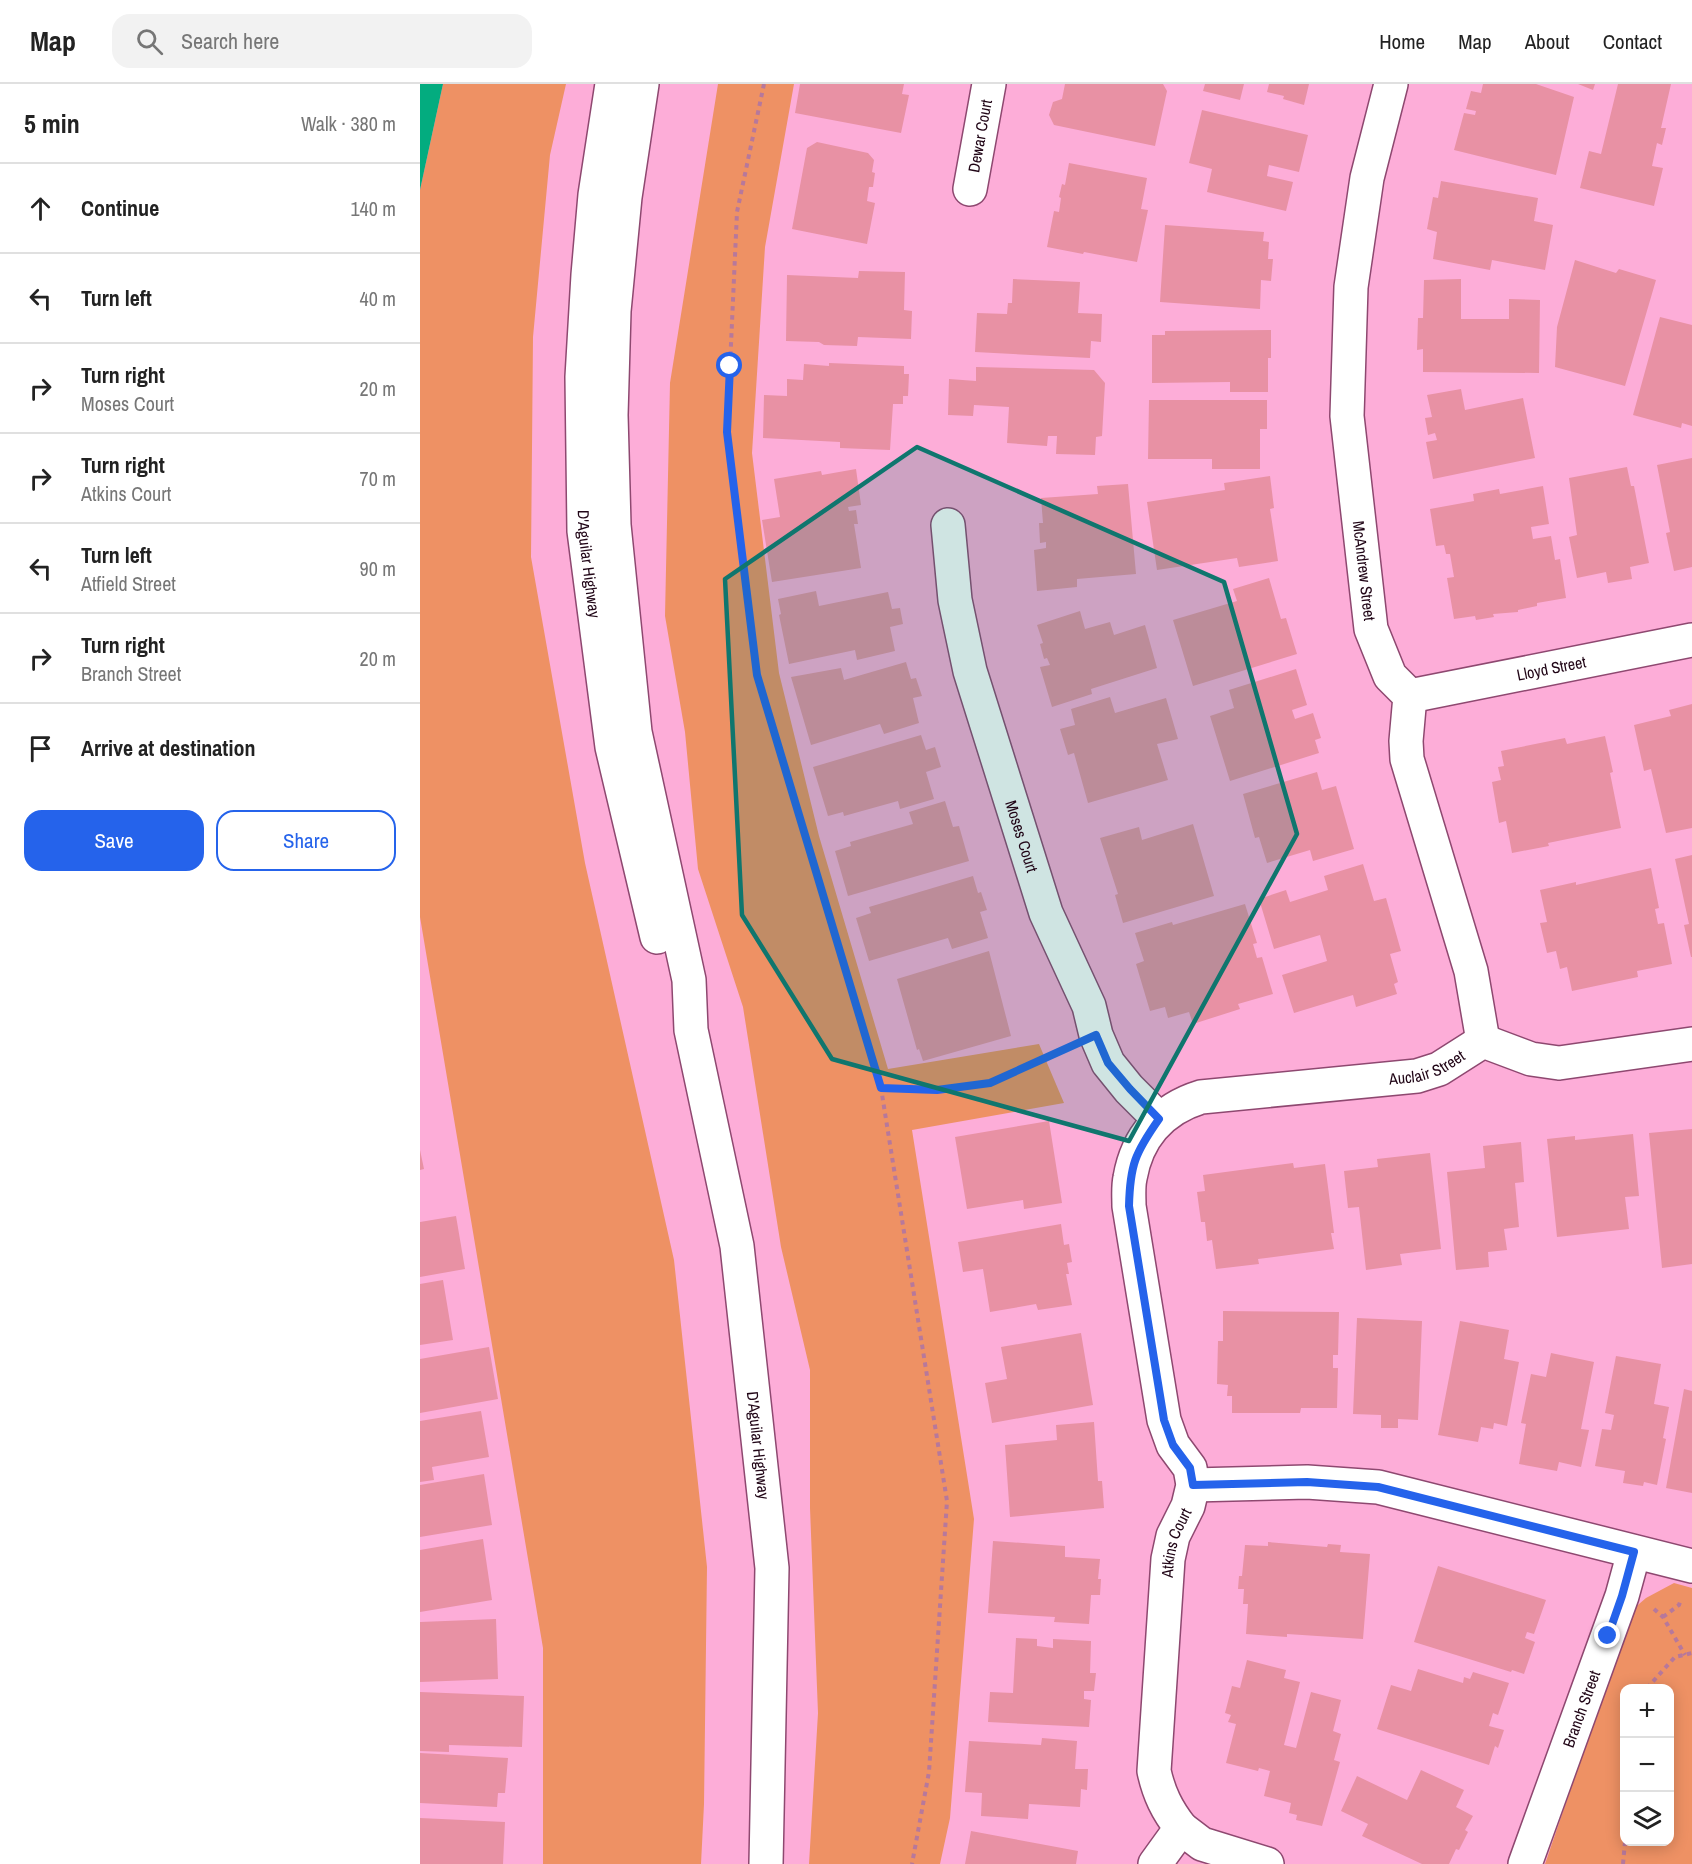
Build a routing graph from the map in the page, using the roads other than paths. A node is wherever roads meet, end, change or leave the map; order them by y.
1 (612, 84) edge
2 (642, 84) edge
3 (989, 84) edge
4 (1391, 84) edge
5 (970, 189) dead end
6 (948, 525) dead end
7 (1692, 640) edge
8 (1410, 696) junction
9 (691, 1030) junction
10 (1483, 1041) junction
11 (1692, 1044) edge
12 (1159, 1119) junction
13 (1193, 1485) junction
14 (1634, 1552) junction
15 (1692, 1566) edge
16 (1181, 1828) junction
17 (766, 1864) edge
18 (1155, 1864) edge
19 (1267, 1864) edge
20 (1525, 1864) edge

1 - 9 main road, D'Aguilar Highway
2 - 9 main road, D'Aguilar Highway
3 - 5 main road, Dewar Court
4 - 8 main road, McAndrew Street
6 - 12 main road, Moses Court
7 - 8 main road, Lloyd Street
8 - 10 main road
9 - 17 main road, D'Aguilar Highway
10 - 11 main road, Auclair Street
10 - 12 main road, Auclair Street
12 - 13 main road
13 - 14 main road
13 - 16 main road, Atkins Court
14 - 15 main road
14 - 20 main road, Branch Street
16 - 18 main road
16 - 19 main road

